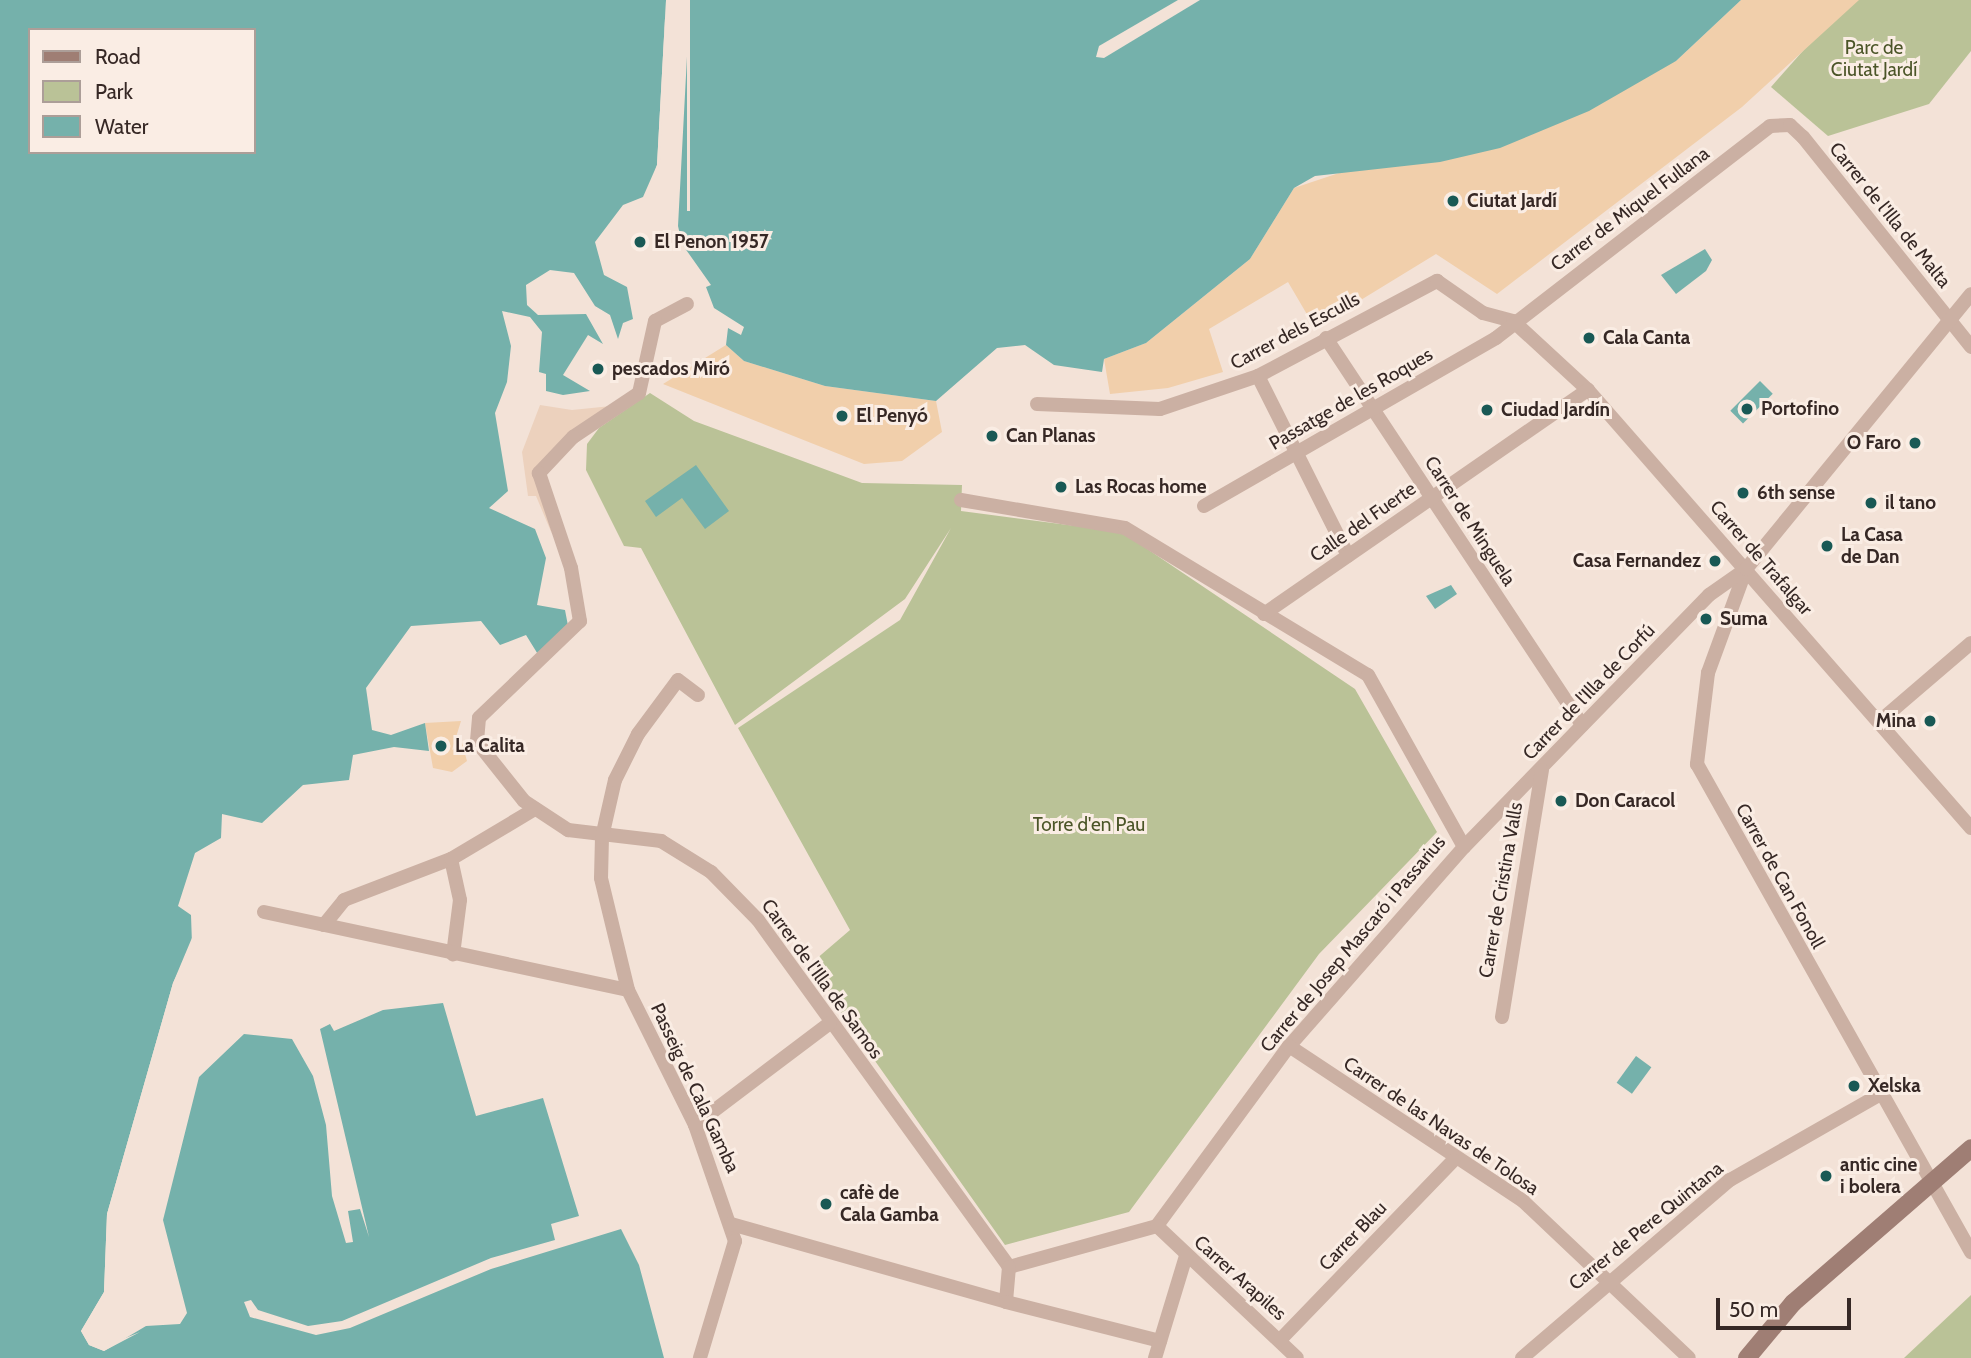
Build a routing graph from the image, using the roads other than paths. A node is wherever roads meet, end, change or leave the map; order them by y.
1 (1770, 126) joint
2 (1971, 294) edge
3 (687, 304) dead end
4 (1513, 321) junction
5 (1950, 321) junction
6 (1326, 338) junction
7 (1971, 347) edge
8 (1258, 376) junction
9 (1588, 390) junction
10 (1037, 404) dead end
11 (1373, 409) junction
12 (1296, 453) junction
13 (1432, 497) junction
14 (961, 500) dead end
15 (1204, 506) dead end
16 (1348, 556) junction
17 (1746, 569) junction
18 (1264, 614) junction
19 (1971, 643) edge
20 (698, 695) dead end
21 (1880, 721) junction
22 (1582, 725) junction
23 (1542, 769) junction
24 (535, 809) junction
25 (1971, 828) edge
26 (602, 837) junction
27 (1464, 847) junction
28 (452, 859) junction
29 (264, 912) dead end
30 (324, 925) junction
31 (453, 955) junction
32 (628, 990) junction
33 (1502, 1017) dead end
34 (830, 1023) junction
35 (1289, 1046) junction
36 (1878, 1095) junction
37 (695, 1125) junction
38 (1971, 1148) edge
39 (1454, 1160) junction
40 (1928, 1183) junction
41 (731, 1224) junction
42 (1157, 1226) junction
43 (1971, 1252) edge
44 (1186, 1256) junction
45 (1009, 1267) junction
46 (1606, 1280) junction
47 (1006, 1302) junction
48 (1280, 1340) junction
49 (1160, 1342) junction
50 (701, 1358) edge
51 (1155, 1358) edge
52 (1297, 1358) edge
53 (1522, 1358) edge
54 (1689, 1358) edge
55 (1747, 1358) edge

1 - 4 street, Carrer de Miquel Fullana
1 - 5 street, Carrer de l'Illa de Malta
2 - 5 street
3 - 24 street, Carrer de l'Illa de Samos
4 - 6 street, Carrer dels Esculls
4 - 9 street, Carrer de Trafalgar
4 - 11 street, Passatge de les Roques
5 - 7 street, Carrer de l'Illa de Malta
5 - 17 street
6 - 8 street, Carrer dels Esculls
6 - 11 street, Carrer de Minguela
8 - 10 street, Carrer dels Esculls
8 - 12 street
9 - 13 street, Calle del Fuerte
9 - 17 street, Carrer de Trafalgar
11 - 12 street, Passatge de les Roques
11 - 13 street, Carrer de Minguela
12 - 15 street, Passatge de les Roques
12 - 16 street
13 - 16 street, Calle del Fuerte
13 - 22 street, Carrer de Minguela
14 - 18 street, Carrer de Josep Mascaró i Passarius
16 - 18 street, Calle del Fuerte
17 - 21 street, Carrer de Trafalgar
17 - 22 street, Carrer de l'Illa de Corfú
17 - 36 street, Carrer de Can Fonoll
18 - 27 street, Carrer de Josep Mascaró i Passarius
19 - 21 street
20 - 26 street
21 - 25 street, Carrer de Trafalgar
22 - 23 street, Carrer de l'Illa de Corfú
23 - 27 street, Carrer de l'Illa de Corfú
23 - 33 street, Carrer de Cristina Valls
24 - 26 street, Carrer de l'Illa de Samos
24 - 28 street
26 - 32 street
26 - 34 street, Carrer de l'Illa de Samos
27 - 35 street, Carrer de Josep Mascaró i Passarius
28 - 30 street
28 - 31 street
29 - 30 street, Passeig de Cala Gamba
30 - 31 street, Passeig de Cala Gamba
31 - 32 street, Passeig de Cala Gamba
32 - 37 street, Passeig de Cala Gamba
34 - 37 street
34 - 45 street, Carrer de l'Illa de Samos
35 - 39 street, Carrer de las Navas de Tolosa
35 - 42 street, Carrer de Josep Mascaró i Passarius
36 - 40 street, Carrer de Can Fonoll
36 - 46 street, Carrer de Pere Quintana
37 - 41 street, Passeig de Cala Gamba
38 - 40 street
39 - 46 street, Carrer de las Navas de Tolosa
39 - 48 street, Carrer Blau
40 - 43 street, Carrer de Can Fonoll
40 - 55 street
41 - 47 street
41 - 50 street, Passeig de Cala Gamba
42 - 44 street, Carrer Arapiles
42 - 45 street
44 - 48 street, Carrer Arapiles
44 - 49 street
45 - 47 street
46 - 53 street, Carrer de Pere Quintana
46 - 54 street, Carrer de las Navas de Tolosa
47 - 49 street
48 - 52 street, Carrer Arapiles
49 - 51 street

